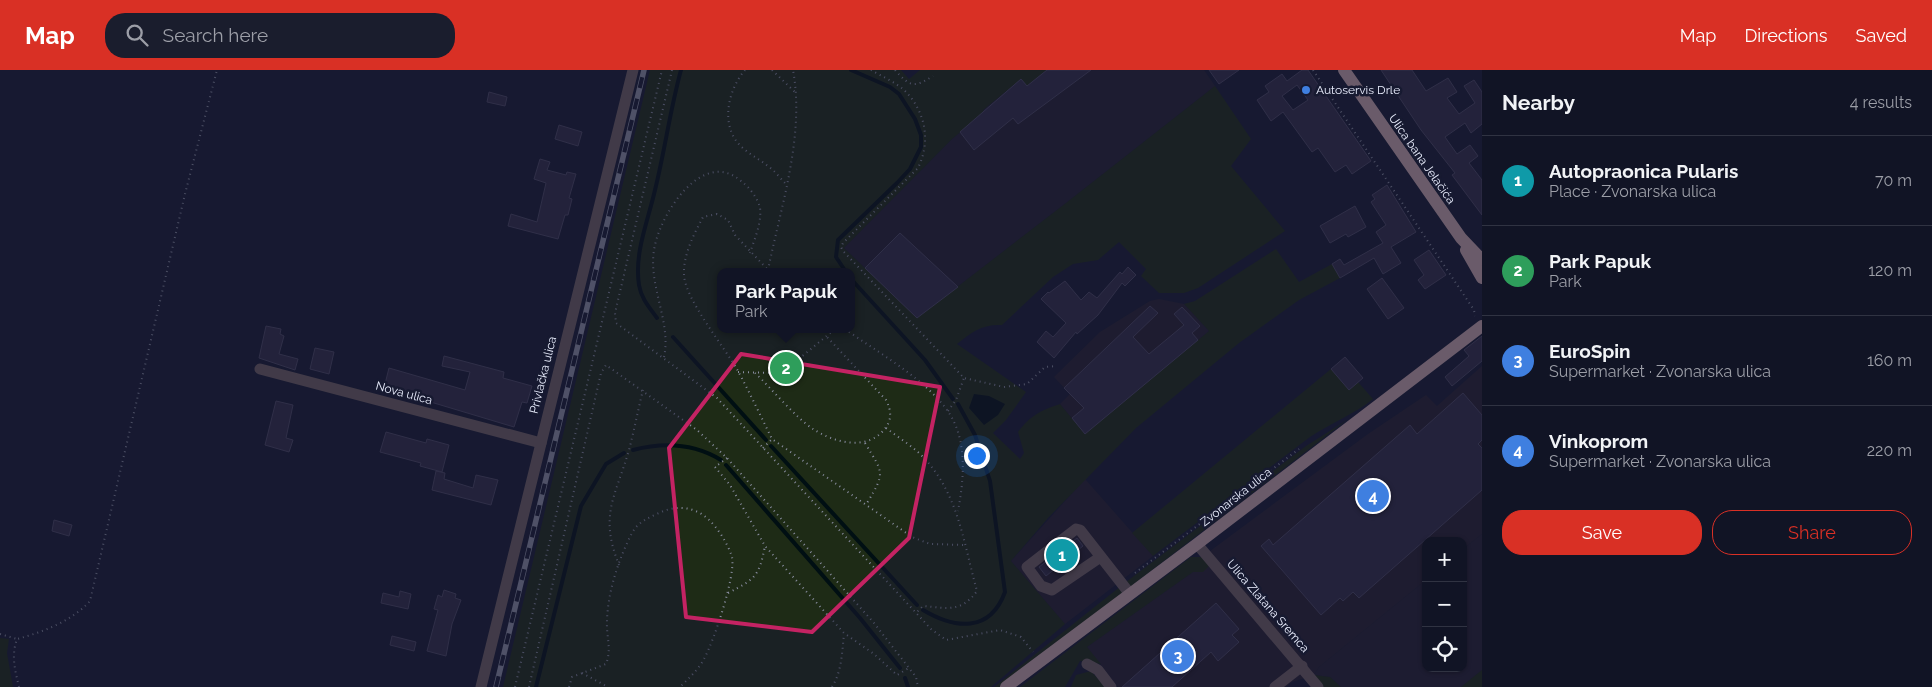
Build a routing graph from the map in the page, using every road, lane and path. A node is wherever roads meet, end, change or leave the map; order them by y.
1 (217, 70) edge
2 (632, 70) edge
3 (662, 70) edge
4 (672, 70) edge
5 (745, 70) edge
6 (772, 70) edge
7 (793, 70) edge
8 (871, 70) edge
9 (895, 70) edge
10 (1313, 70) edge
11 (1344, 70) edge
12 (933, 76) dead end
13 (797, 94) junction
14 (786, 184) junction
15 (1461, 238) junction
16 (750, 253) junction
17 (1477, 253) edge
18 (1482, 260) edge
19 (766, 268) edge
20 (770, 268) edge
21 (1482, 278) edge
22 (1478, 322) edge
23 (831, 333) edge
24 (851, 333) edge
25 (827, 337) junction
26 (664, 357) junction
27 (1058, 366) dead end
28 (260, 369) dead end
29 (738, 372) junction
30 (755, 373) junction
31 (964, 378) junction
32 (644, 390) junction
33 (948, 412) junction
34 (886, 428) junction
35 (772, 439) junction
36 (541, 443) junction
37 (865, 443) junction
38 (1305, 445) dead end
39 (764, 448) junction
40 (727, 458) junction
41 (867, 503) junction
42 (958, 513) junction
43 (1197, 544) junction
44 (965, 545) junction
45 (765, 546) junction
46 (1100, 558) junction
47 (619, 565) junction
48 (1126, 589) junction
49 (728, 593) junction
50 (916, 613) junction
51 (844, 633) junction
52 (0, 634) edge
53 (17, 639) junction
54 (1040, 647) dead end
55 (1033, 652) junction
56 (1027, 658) dead end
57 (1087, 664) dead end
58 (1302, 666) junction
59 (909, 668) junction
60 (582, 673) junction
61 (19, 687) edge
62 (481, 687) edge
63 (515, 687) edge
64 (529, 687) edge
65 (569, 687) edge
66 (608, 687) edge
67 (680, 687) edge
68 (832, 687) edge
69 (918, 687) edge
70 (1006, 687) edge
71 (1111, 687) edge
72 (1274, 687) edge
73 (1318, 687) edge

1 - 53 path
2 - 36 street, Privlačka ulica
3 - 63 path
4 - 26 path
5 - 14 path
6 - 13 path
7 - 13 path
8 - 31 path
9 - 12 path
10 - 22 path
11 - 15 main road, Ulica bana Jelačića
13 - 14 path
14 - 20 path
15 - 17 main road, Ulica bana Jelačića
15 - 21 main road, Ulica bana Jelačića
16 - 19 path
16 - 26 path
16 - 29 path
17 - 18 main road, Ulica bana Jelačića
22 - 43 main road, Zvonarska ulica
23 - 25 path
24 - 33 path
25 - 30 path
25 - 34 path
26 - 39 path
27 - 31 path
28 - 36 street, Nova ulica
29 - 30 path
29 - 35 path
30 - 37 path
31 - 33 path
32 - 40 path
32 - 47 path
32 - 64 path
33 - 42 path
34 - 37 path
34 - 42 path
35 - 39 path
35 - 41 path
36 - 62 street, Privlačka ulica
37 - 41 path
38 - 48 path
39 - 50 path
40 - 45 path
40 - 59 path
41 - 44 path
42 - 44 path
43 - 48 main road, Zvonarska ulica
43 - 58 street, Ulica Zlatana Sremca
44 - 50 path
45 - 49 path
45 - 51 path
46 - 46 street
46 - 48 street
47 - 49 path
47 - 60 path
48 - 70 main road, Zvonarska ulica
49 - 67 path
50 - 55 path
51 - 59 path
51 - 68 path
52 - 53 path
53 - 61 path
54 - 55 path
55 - 56 path
57 - 71 street
58 - 72 street
58 - 73 street, Ulica Zlatana Sremca
59 - 69 path
60 - 65 path
60 - 66 path

